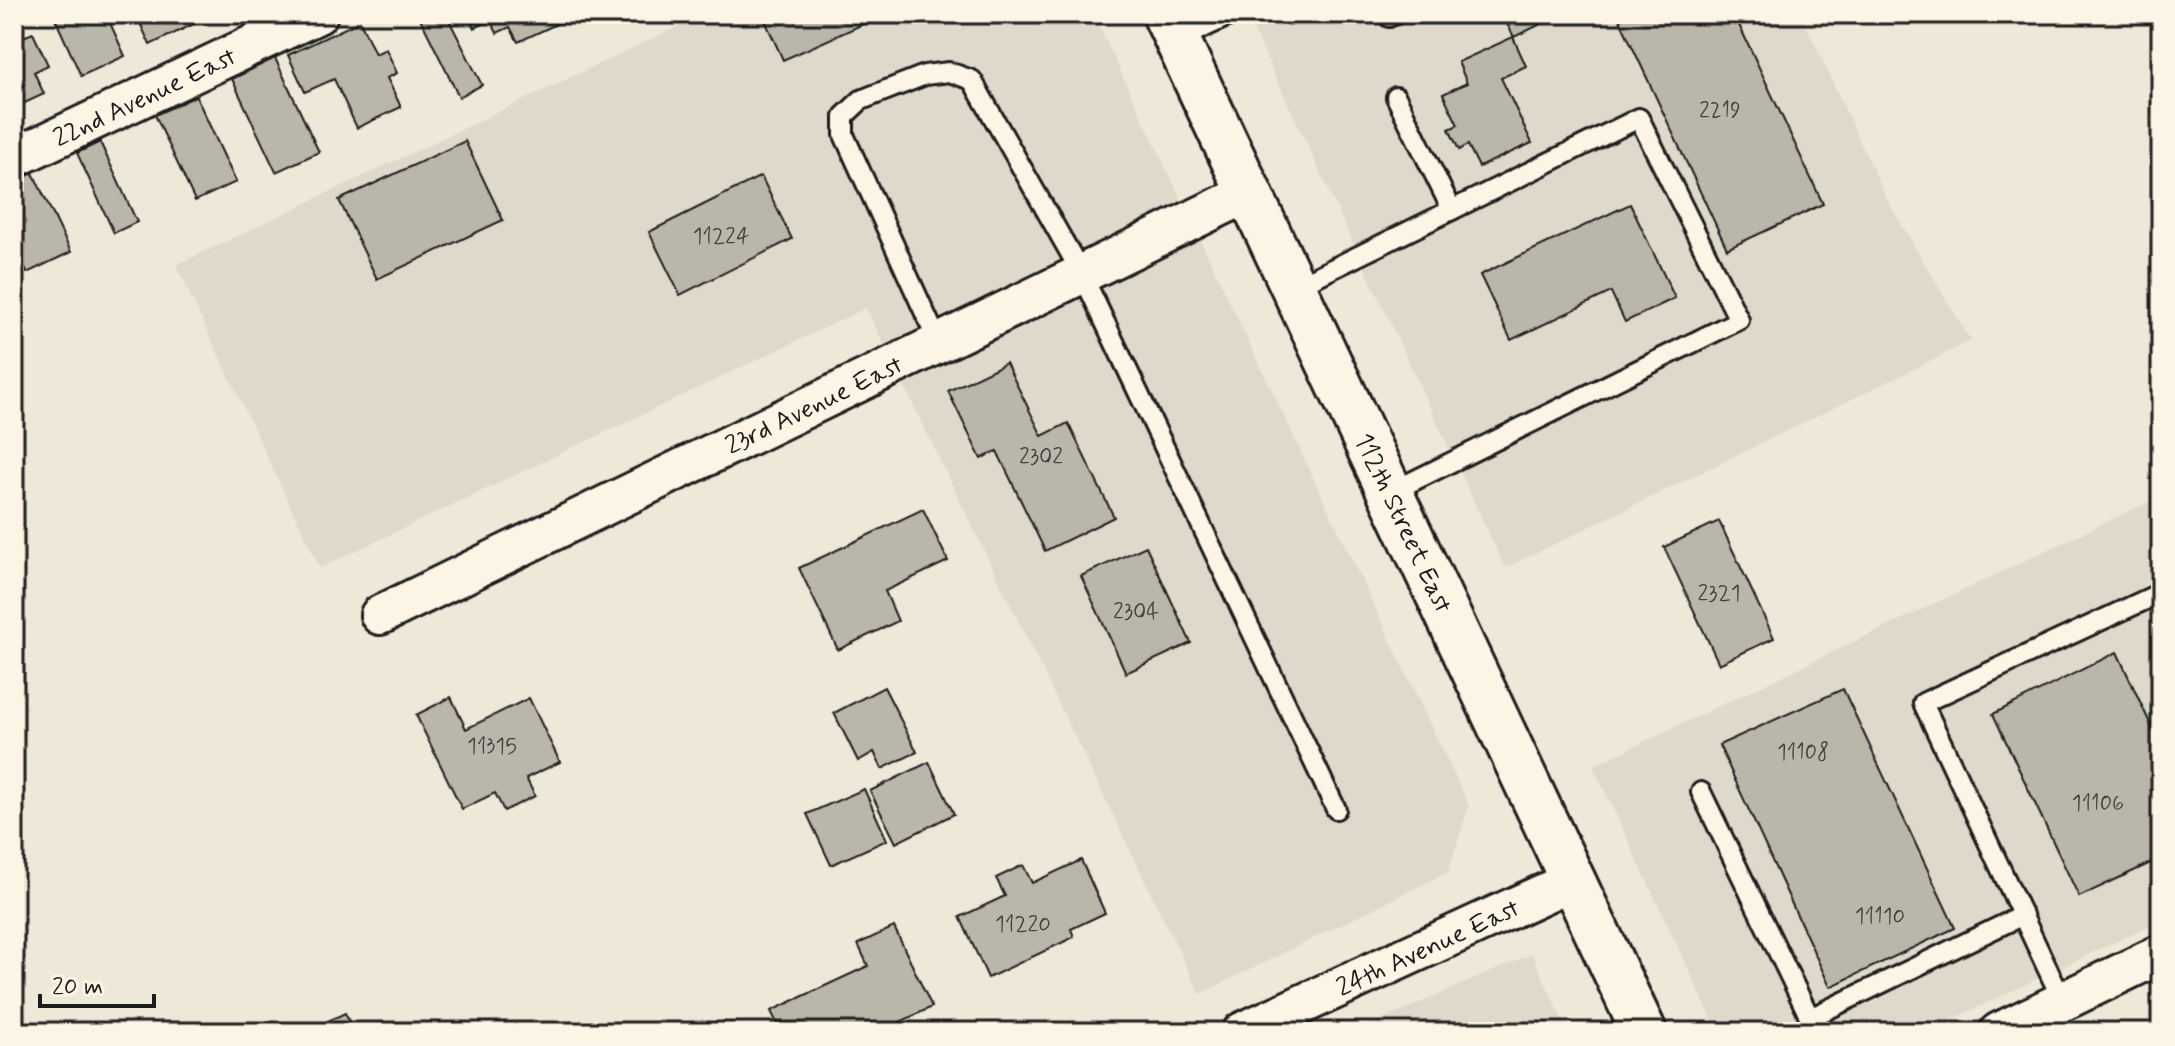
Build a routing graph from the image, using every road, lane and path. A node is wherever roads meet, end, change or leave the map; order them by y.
1 (318, 14) edge
2 (1233, 14) edge
3 (1388, 14) edge
4 (1396, 14) edge
5 (1171, 27) edge
6 (1396, 97) dead end
7 (14, 158) edge
8 (1248, 193) junction
9 (1452, 210) junction
10 (1082, 274) junction
11 (1293, 288) junction
12 (939, 344) junction
13 (1389, 493) junction
14 (2161, 601) edge
15 (380, 615) dead end
16 (1701, 792) dead end
17 (1336, 809) dead end
18 (1571, 881) junction
19 (2023, 915) junction
20 (2161, 954) edge
21 (2063, 1002) junction
22 (1242, 1032) edge
23 (1644, 1032) edge
24 (1999, 1032) edge

1 - 7 street, 22nd Avenue East
2 - 5 lane
3 - 4 lane
5 - 8 main road, 112th Street East
6 - 9 lane
8 - 10 street, 23rd Avenue East
8 - 11 main road, 112th Street East
9 - 11 lane
9 - 13 lane
10 - 12 street, 23rd Avenue East
10 - 12 lane
10 - 17 lane
11 - 13 main road, 112th Street East
12 - 15 street, 23rd Avenue East
13 - 18 main road, 112th Street East
14 - 19 lane
16 - 19 lane
18 - 22 street, 24th Avenue East
18 - 23 main road, 112th Street East
19 - 21 lane
20 - 21 street
21 - 24 street

